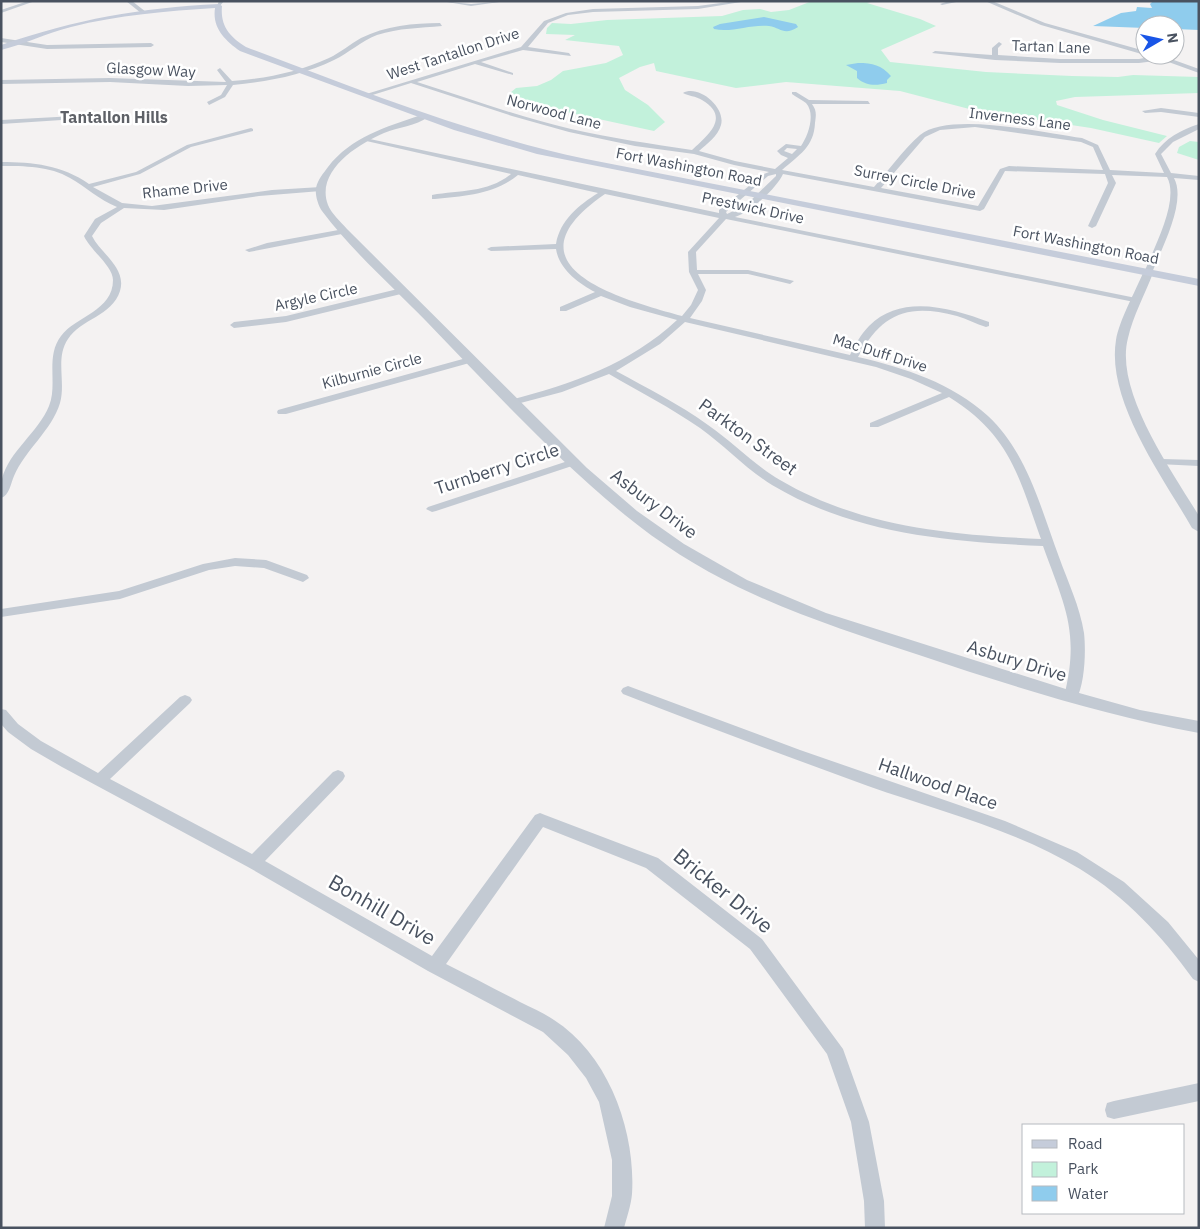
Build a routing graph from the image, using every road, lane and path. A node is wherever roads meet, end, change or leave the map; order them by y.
1 (33, 1) edge
2 (128, 1) edge
3 (444, 1) edge
4 (504, 1) edge
5 (745, 1) edge
6 (959, 1) edge
7 (987, 1) edge
8 (674, 2) edge
9 (220, 4) edge
10 (942, 4) dead end
11 (678, 8) junction
12 (1, 12) edge
13 (142, 12) junction
14 (440, 25) dead end
15 (1, 40) edge
16 (16, 43) junction
17 (999, 44) dead end
18 (152, 45) dead end
19 (1, 48) edge
20 (523, 48) junction
21 (1134, 49) edge
22 (935, 53) dead end
23 (569, 55) dead end
24 (996, 58) junction
25 (1135, 60) edge
26 (477, 63) junction
27 (1199, 63) edge
28 (1184, 65) edge
29 (1185, 65) edge
30 (220, 70) dead end
31 (298, 70) junction
32 (1199, 72) edge
33 (512, 74) dead end
34 (1, 82) edge
35 (412, 82) junction
36 (230, 84) junction
37 (686, 93) dead end
38 (794, 93) dead end
39 (366, 96) junction
40 (808, 102) junction
41 (868, 102) dead end
42 (209, 103) dead end
43 (1145, 111) dead end
44 (1199, 115) edge
45 (92, 116) dead end
46 (424, 117) junction
47 (1, 122) edge
48 (1199, 126) edge
49 (251, 130) dead end
50 (365, 140) junction
51 (802, 148) junction
52 (694, 152) junction
53 (794, 157) junction
54 (1, 164) edge
55 (777, 171) junction
56 (1108, 172) junction
57 (516, 173) junction
58 (1169, 174) junction
59 (1199, 178) edge
60 (87, 187) junction
61 (321, 189) junction
62 (876, 189) junction
63 (604, 192) junction
64 (743, 193) junction
65 (759, 196) junction
66 (435, 197) dead end
67 (123, 206) junction
68 (725, 216) junction
69 (1092, 226) dead end
70 (344, 231) junction
71 (560, 246) junction
72 (491, 249) dead end
73 (249, 250) dead end
74 (693, 272) junction
75 (1148, 273) junction
76 (790, 281) dead end
77 (1199, 283) edge
78 (402, 291) junction
79 (603, 292) junction
80 (1136, 301) junction
81 (563, 309) dead end
82 (684, 319) junction
83 (986, 324) dead end
84 (234, 325) dead end
85 (852, 358) junction
86 (470, 360) junction
87 (610, 371) junction
88 (949, 393) junction
89 (513, 402) junction
90 (282, 412) dead end
91 (874, 424) dead end
92 (574, 462) junction
93 (1162, 462) junction
94 (1199, 463) edge
95 (1, 495) edge
96 (432, 509) dead end
97 (1199, 528) edge
98 (1048, 543) junction
99 (303, 578) dead end
100 (1, 613) edge
101 (628, 691) dead end
102 (1071, 697) junction
103 (186, 700) dead end
104 (1, 714) edge
105 (1199, 727) edge
106 (338, 776) dead end
107 (99, 780) junction
108 (254, 862) junction
109 (434, 966) junction
110 (1199, 974) edge
111 (1199, 1092) edge
112 (1114, 1110) dead end
113 (614, 1228) edge
114 (876, 1228) edge

1 - 12 street
2 - 13 street
3 - 4 street
5 - 11 street, West Tantallon Drive
6 - 10 street
7 - 21 street
8 - 11 street
9 - 13 main road
9 - 31 main road, Fort Washington Road
11 - 20 street, West Tantallon Drive
13 - 16 main road
14 - 31 street, Glasgow Way
15 - 16 street
16 - 18 street
16 - 19 main road
17 - 24 street
20 - 23 street
20 - 26 street, West Tantallon Drive
22 - 24 street, Tartan Lane
24 - 25 street, Tartan Lane
26 - 33 street
26 - 35 street, West Tantallon Drive
27 - 29 street
28 - 32 street
30 - 36 street
31 - 36 street, Glasgow Way
31 - 39 main road, Fort Washington Road
34 - 36 street, Glasgow Way
35 - 39 street, West Tantallon Drive
35 - 52 street, Norwood Lane
36 - 42 street
37 - 52 street
38 - 40 street
39 - 46 main road, Fort Washington Road
40 - 41 street
40 - 51 street
43 - 44 street
45 - 47 street
46 - 50 street
46 - 64 main road, Fort Washington Road
48 - 58 street
49 - 60 street
50 - 57 street, Prestwick Drive
50 - 61 street
51 - 53 street
51 - 53 street
52 - 55 street, Surrey Circle Drive
53 - 55 street
54 - 60 street, Rhame Drive
55 - 62 street, Surrey Circle Drive
55 - 64 street
55 - 65 street
56 - 58 street, Surrey Circle Drive
56 - 62 street, Surrey Circle Drive
56 - 62 street, Inverness Lane
56 - 69 street, Inverness Lane
57 - 63 street, Prestwick Drive
57 - 66 street
58 - 59 street, Surrey Circle Drive
58 - 75 street
60 - 67 street, Rhame Drive
61 - 67 street, Rhame Drive
61 - 70 street, Asbury Drive
63 - 68 street, Prestwick Drive
63 - 71 street
64 - 65 main road, Fort Washington Road
64 - 68 street
65 - 68 street
65 - 75 main road, Fort Washington Road
67 - 95 street
68 - 74 street
68 - 80 street, Prestwick Drive
70 - 73 street
70 - 78 street, Asbury Drive
71 - 72 street
71 - 79 street, Mac Duff Drive
74 - 76 street
74 - 82 street
75 - 77 main road, Fort Washington Road
75 - 80 street
78 - 84 street, Argyle Circle
78 - 86 street, Asbury Drive
79 - 81 street
79 - 82 street, Mac Duff Drive
80 - 93 street
82 - 85 street, Mac Duff Drive
82 - 87 street
83 - 85 street
85 - 88 street, Mac Duff Drive
86 - 89 street, Asbury Drive
86 - 90 street, Kilburnie Circle
87 - 89 street
87 - 98 street, Parkton Street
88 - 91 street
88 - 98 street, Mac Duff Drive
89 - 92 street, Asbury Drive
92 - 96 street, Turnberry Circle
92 - 102 street, Asbury Drive
93 - 94 street
93 - 97 street
98 - 102 street, Mac Duff Drive
99 - 100 street
101 - 110 street, Hallwood Place
102 - 105 street, Asbury Drive
103 - 107 street
104 - 107 street, Bonhill Drive
106 - 108 street
107 - 108 street, Bonhill Drive
108 - 109 street, Bonhill Drive
109 - 113 street, Bonhill Drive
109 - 114 street, Bricker Drive
111 - 112 street

